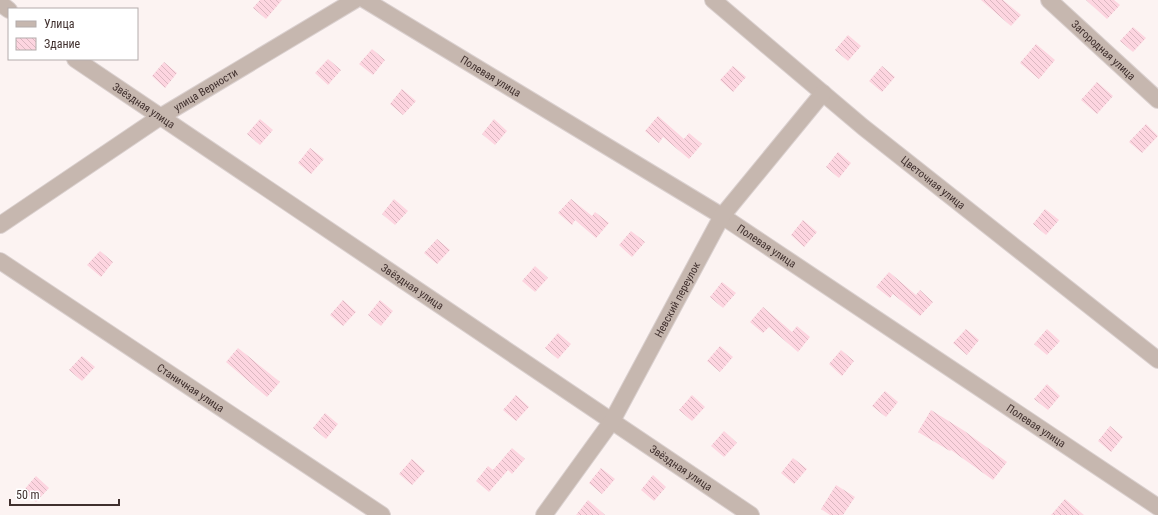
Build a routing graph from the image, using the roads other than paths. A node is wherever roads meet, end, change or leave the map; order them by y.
1 (355, 0) edge
2 (365, 0) edge
3 (713, 0) edge
4 (1049, 0) edge
5 (0, 3) edge
6 (8, 9) edge
7 (76, 60) edge
8 (823, 93) junction
9 (1158, 100) edge
10 (160, 117) junction
11 (722, 216) junction
12 (0, 225) edge
13 (0, 261) edge
14 (1158, 360) edge
15 (612, 421) junction
16 (1158, 506) edge
17 (382, 515) edge
18 (544, 515) edge
19 (751, 515) edge

1 - 10 street, улица Верности
2 - 11 street, Полевая улица
3 - 8 street, Цветочная улица
4 - 9 street, Загородная улица
5 - 6 street
7 - 10 street, Звёздная улица
8 - 11 street, Невский переулок
8 - 14 street, Цветочная улица
10 - 12 street, улица Верности
10 - 15 street, Звёздная улица
11 - 15 street, Невский переулок
11 - 16 street, Полевая улица
13 - 17 street, Станичная улица
15 - 18 street, Невский переулок
15 - 19 street, Звёздная улица

